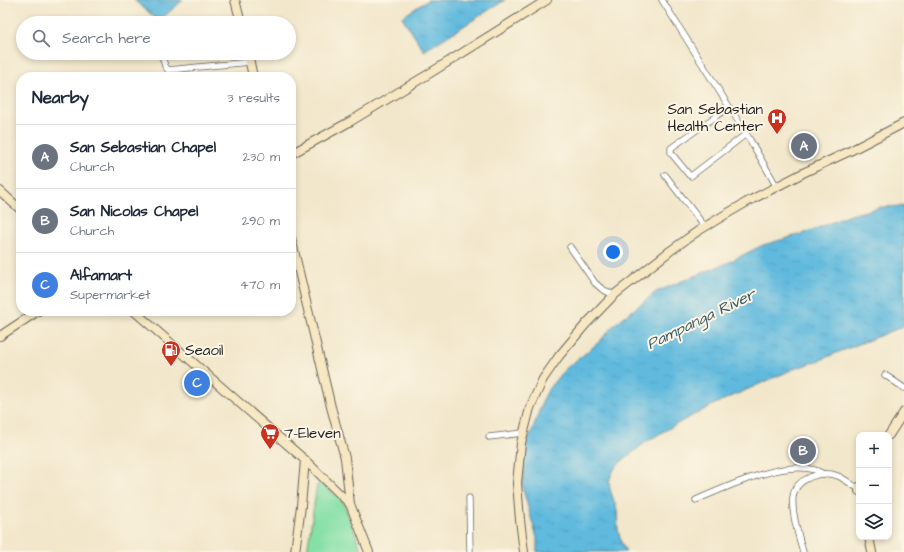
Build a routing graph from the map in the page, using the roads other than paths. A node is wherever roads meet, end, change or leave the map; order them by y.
1 (236, 0) edge
2 (547, 0) edge
3 (662, 0) edge
4 (239, 16) edge
5 (163, 60) edge
6 (250, 62) joint
7 (253, 72) edge
8 (729, 107) junction
9 (904, 123) edge
10 (746, 134) junction
11 (296, 151) edge
12 (666, 175) dead end
13 (777, 187) junction
14 (0, 191) edge
15 (16, 205) edge
16 (705, 227) junction
17 (570, 248) dead end
18 (296, 259) edge
19 (614, 295) junction
20 (30, 316) edge
21 (140, 316) edge
22 (0, 336) edge
23 (885, 375) dead end
24 (904, 388) edge
25 (904, 412) edge
26 (891, 432) edge
27 (523, 433) junction
28 (489, 436) dead end
29 (305, 460) junction
30 (824, 474) junction
31 (856, 487) edge
32 (469, 498) dead end
33 (696, 500) dead end
34 (350, 504) junction
35 (870, 540) edge
36 (295, 552) edge
37 (369, 552) edge
38 (470, 552) edge
39 (524, 552) edge
40 (803, 552) edge
41 (872, 552) edge

1 - 4 street
2 - 11 street
3 - 8 street
5 - 6 street
6 - 7 street
8 - 10 street
8 - 10 street
9 - 13 street
10 - 13 street
12 - 16 street
13 - 16 street
14 - 15 street
16 - 19 street
17 - 19 street
18 - 34 street
19 - 27 street
20 - 22 street
21 - 29 street
23 - 24 street
25 - 26 street
27 - 28 street
27 - 39 street
29 - 34 street
29 - 36 street
30 - 31 street
30 - 33 street
30 - 40 street
32 - 38 street
34 - 37 street
35 - 41 street

